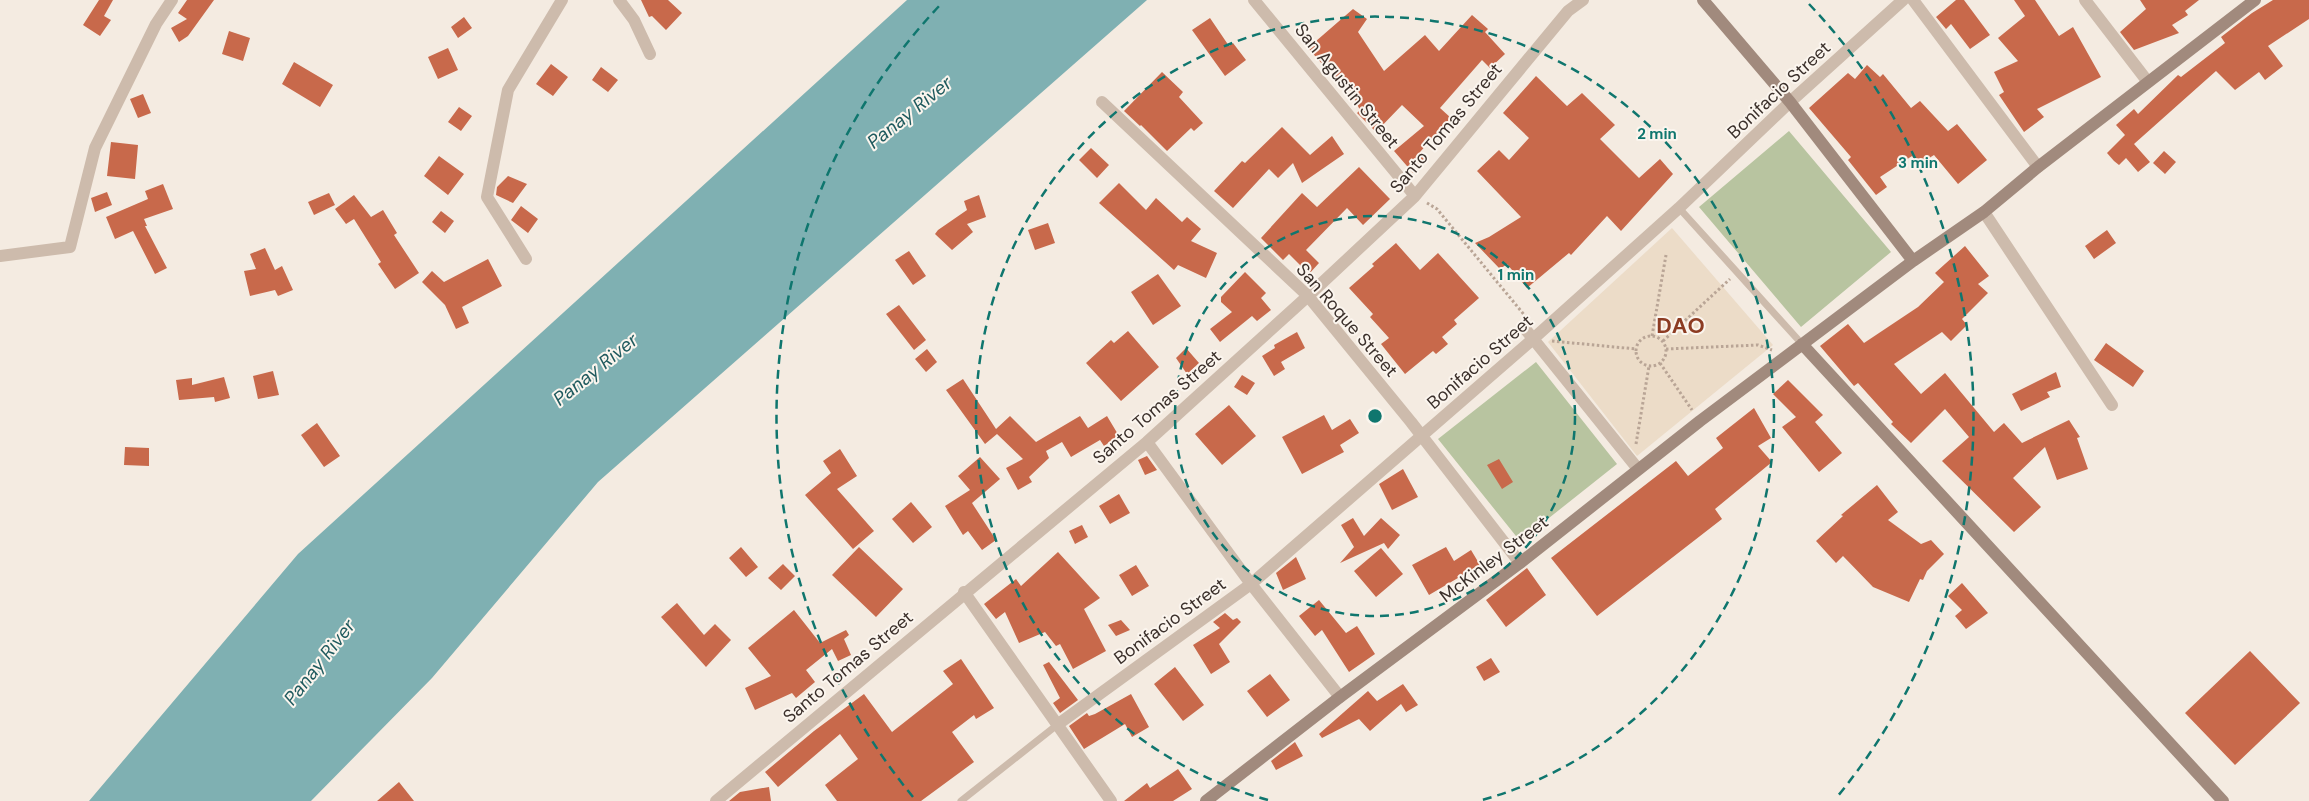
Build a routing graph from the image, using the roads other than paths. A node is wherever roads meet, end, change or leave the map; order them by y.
1 (172, 0) edge
2 (562, 0) edge
3 (619, 0) edge
4 (1254, 0) edge
5 (1583, 0) edge
6 (1703, 0) edge
7 (1903, 0) edge
8 (1913, 0) edge
9 (2085, 0) edge
10 (2255, 0) edge
11 (650, 54) dead end
12 (2148, 82) junction
13 (1102, 102) dead end
14 (1790, 102) junction
15 (2038, 167) junction
16 (1414, 196) junction
17 (1679, 208) junction
18 (1984, 212) junction
19 (0, 256) edge
20 (526, 259) dead end
21 (1913, 261) junction
22 (1308, 296) junction
23 (1530, 334) junction
24 (1802, 344) junction
25 (2112, 405) dead end
26 (1422, 437) junction
27 (1148, 442) junction
28 (1636, 467) junction
29 (1520, 563) junction
30 (1250, 584) junction
31 (964, 592) junction
32 (1340, 697) junction
33 (1058, 725) junction
34 (716, 801) edge
35 (960, 801) edge
36 (1111, 801) edge
37 (1206, 801) edge
38 (2223, 801) edge

1 - 19 street
2 - 20 street
3 - 11 street
4 - 16 street, San Agustin Street
5 - 16 street, Santo Tomas Street
6 - 14 street
7 - 14 street, Bonifacio Street
8 - 15 street
9 - 12 street
10 - 12 street, McKinley Street
12 - 15 street, McKinley Street
13 - 22 street, San Roque Street
14 - 17 street, Bonifacio Street
14 - 21 street
15 - 18 street, McKinley Street
16 - 22 street, Santo Tomas Street
17 - 23 street, Bonifacio Street
17 - 24 lane
18 - 21 street, McKinley Street
18 - 25 street
21 - 24 street, McKinley Street
22 - 26 street, San Roque Street
22 - 27 street, Santo Tomas Street
23 - 26 street, Bonifacio Street
23 - 28 street
24 - 28 street, McKinley Street
24 - 38 street
26 - 29 street, San Roque Street
26 - 30 street, Bonifacio Street
27 - 30 street
27 - 31 street, Santo Tomas Street
28 - 29 street, McKinley Street
29 - 32 street, McKinley Street
30 - 32 street
30 - 33 street, Bonifacio Street
31 - 33 street
31 - 34 street, Santo Tomas Street
32 - 37 street, McKinley Street
33 - 35 lane
33 - 36 street

